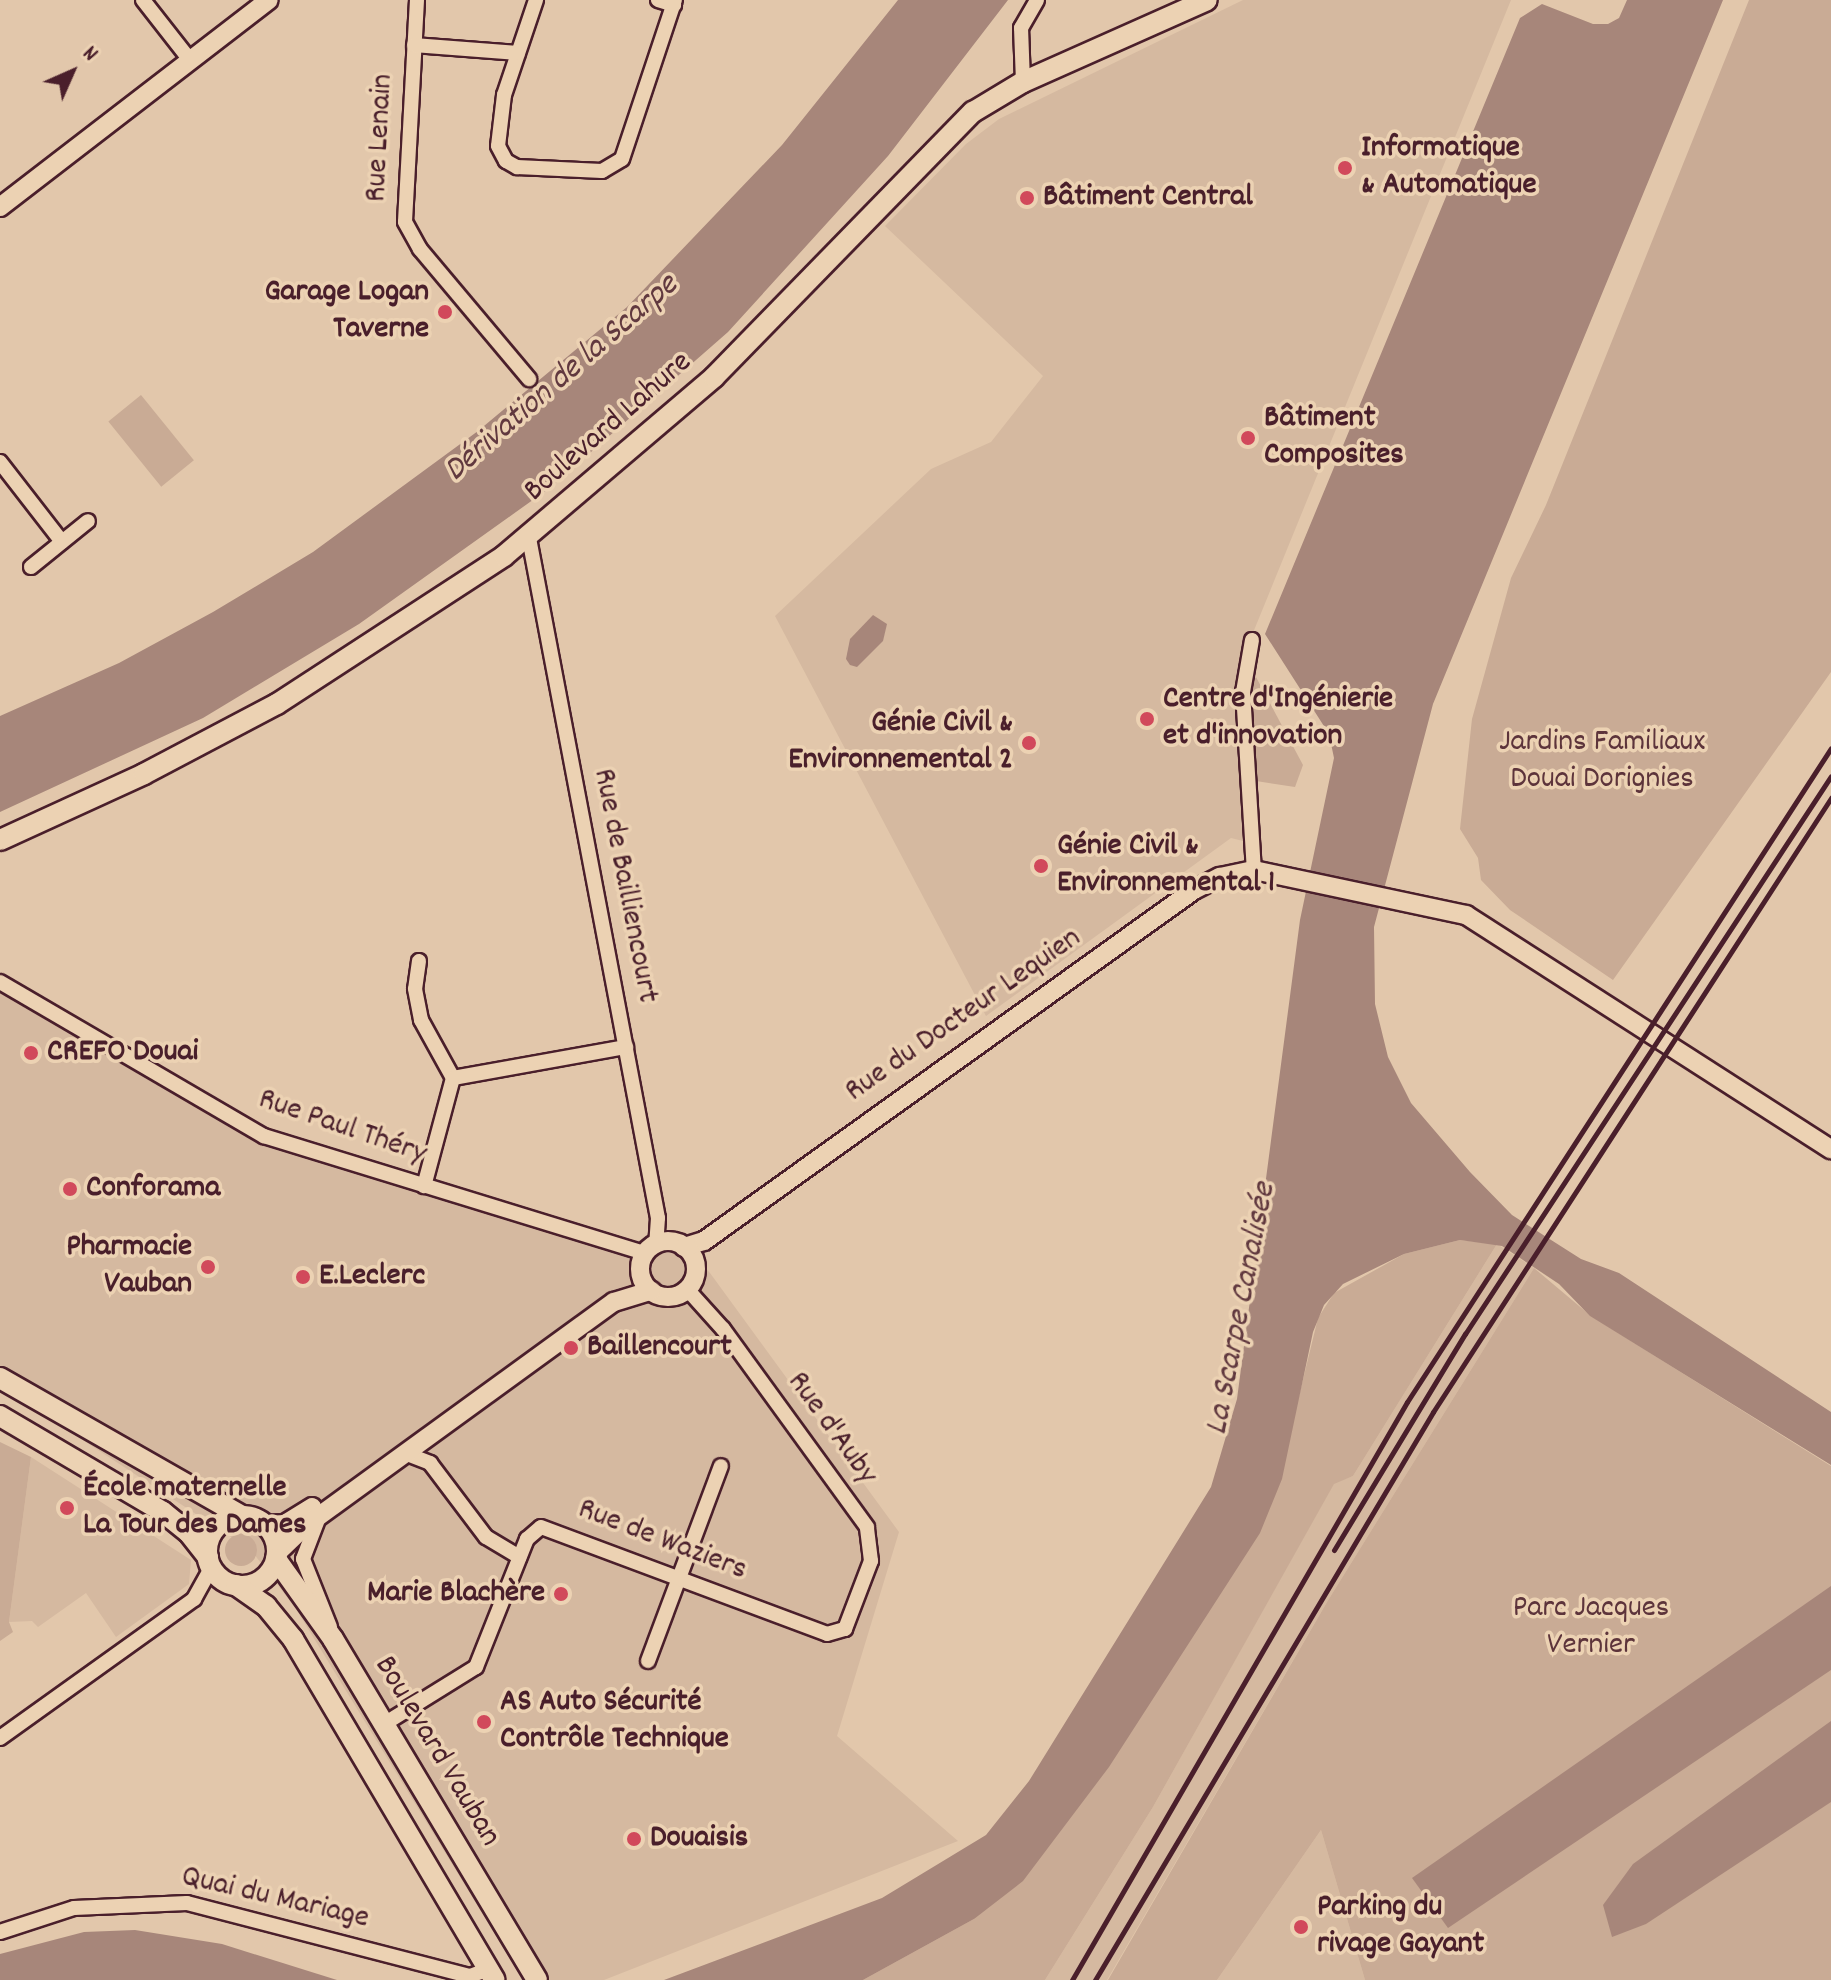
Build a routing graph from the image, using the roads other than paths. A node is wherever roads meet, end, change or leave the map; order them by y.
1 (143, 0) edge
2 (269, 0) edge
3 (417, 0) edge
4 (536, 0) edge
5 (658, 0) edge
6 (1037, 0) edge
7 (1207, 0) edge
8 (674, 3) edge
9 (414, 45) junction
10 (518, 53) junction
11 (190, 60) junction
12 (1023, 82) junction
13 (0, 207) edge
14 (529, 379) dead end
15 (0, 462) edge
16 (88, 521) dead end
17 (529, 538) junction
18 (62, 542) junction
19 (31, 567) dead end
20 (1252, 640) dead end
21 (0, 840) edge
22 (1254, 870) junction
23 (419, 961) dead end
24 (0, 982) edge
25 (626, 1047) junction
26 (453, 1078) junction
27 (1831, 1149) edge
28 (424, 1186) junction
29 (724, 1226) junction
30 (684, 1247) junction
31 (647, 1255) junction
32 (695, 1269) junction
33 (687, 1289) junction
34 (651, 1291) junction
35 (614, 1302) junction
36 (0, 1378) edge
37 (499, 1386) junction
38 (0, 1416) edge
39 (407, 1454) junction
40 (721, 1466) dead end
41 (242, 1516) junction
42 (320, 1516) junction
43 (265, 1525) junction
44 (276, 1556) junction
45 (519, 1557) junction
46 (210, 1563) junction
47 (679, 1578) junction
48 (236, 1585) junction
49 (850, 1621) joint
50 (333, 1639) junction
51 (648, 1661) dead end
52 (384, 1724) junction
53 (0, 1738) edge
54 (0, 1932) edge
55 (492, 1974) edge
56 (537, 1980) edge

1 - 11 street
2 - 11 street
3 - 9 street, Rue Lenain
4 - 10 street
5 - 8 street
6 - 12 street
7 - 12 main road, Boulevard Lahure
8 - 10 street
9 - 10 street
9 - 14 street, Rue Lenain
11 - 13 street
12 - 17 main road, Boulevard Lahure
15 - 18 street
16 - 18 street
17 - 21 main road, Boulevard Lahure
17 - 25 street, Rue de Bailliencourt
18 - 19 street
20 - 22 street
22 - 27 street, Rue du Docteur Lequien
22 - 29 street, Rue du Docteur Lequien
23 - 26 street
24 - 28 street, Rue Paul Théry
25 - 26 street
25 - 31 street, Rue de Bailliencourt
26 - 28 street
28 - 31 street, Rue Paul Théry
29 - 30 street, Rue du Docteur Lequien
29 - 32 street, Rue du Docteur Lequien
30 - 31 street
30 - 32 street
31 - 34 street
31 - 35 street
32 - 33 street
33 - 34 street
33 - 49 street, Rue d'Auby
34 - 35 street
35 - 37 street
36 - 41 main road
37 - 39 street
37 - 43 street
38 - 46 main road
39 - 42 street
39 - 45 street
40 - 47 street
41 - 43 main road
41 - 46 main road
42 - 44 street
42 - 50 street
43 - 44 main road
44 - 48 main road
44 - 50 main road, Boulevard Vauban
45 - 47 street, Rue de Waziers
45 - 52 street, Rue de Waziers
46 - 48 main road
46 - 53 street
47 - 49 street, Rue de Waziers
47 - 51 street
48 - 55 main road, Boulevard Vauban
50 - 52 main road, Boulevard Vauban
52 - 56 main road, Boulevard Vauban
54 - 55 street, Quai du Mariage

